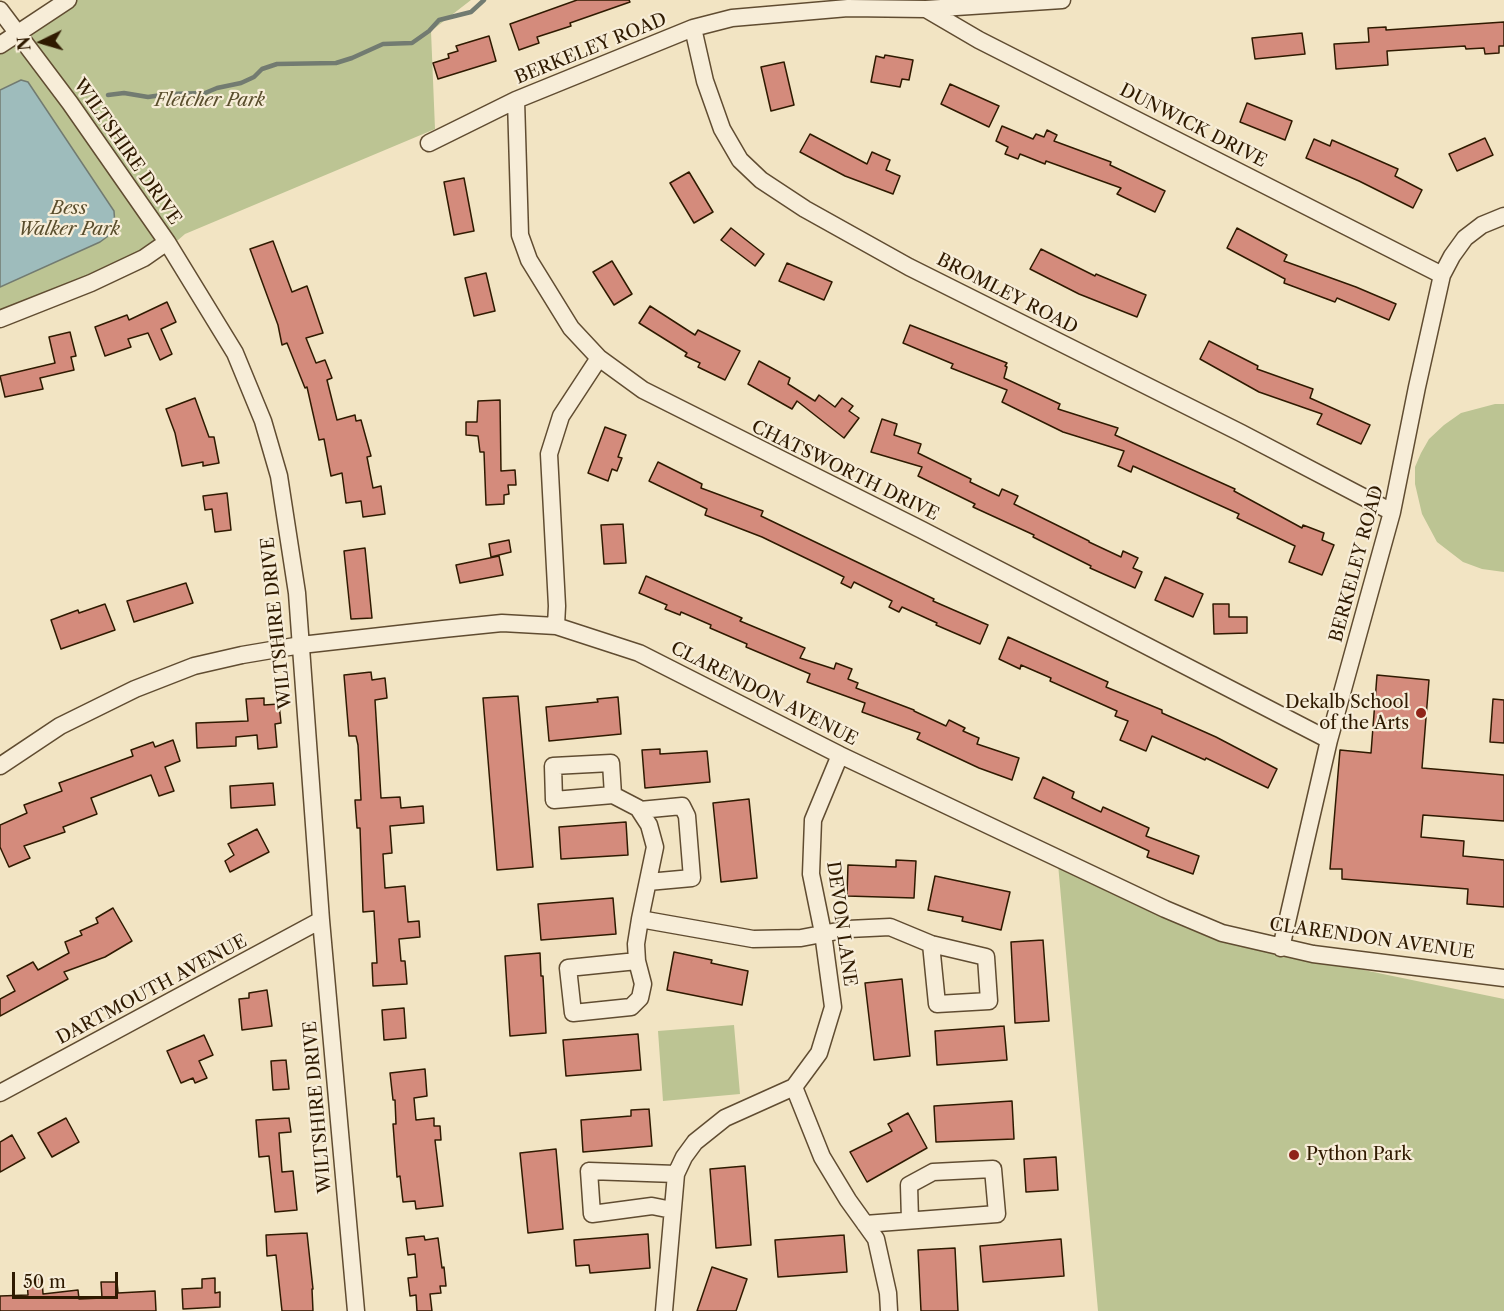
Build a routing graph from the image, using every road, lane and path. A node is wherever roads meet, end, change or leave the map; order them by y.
1 (68, 0) edge
2 (1062, 0) edge
3 (926, 9) junction
4 (0, 10) edge
5 (693, 28) junction
6 (17, 35) junction
7 (0, 45) edge
8 (516, 100) junction
9 (429, 143) dead end
10 (1504, 216) edge
11 (167, 242) junction
12 (1443, 275) junction
13 (0, 320) edge
14 (599, 358) junction
15 (1392, 512) junction
16 (556, 626) junction
17 (301, 645) junction
18 (1329, 740) junction
19 (840, 755) junction
20 (0, 766) edge
21 (613, 795) dead end
22 (640, 810) junction
23 (648, 882) junction
24 (640, 919) junction
25 (321, 920) junction
26 (823, 933) junction
27 (931, 944) junction
28 (1281, 948) junction
29 (637, 961) junction
30 (1504, 978) edge
31 (794, 1087) junction
32 (0, 1093) edge
33 (676, 1174) junction
34 (672, 1210) junction
35 (910, 1220) junction
36 (865, 1224) junction
37 (356, 1311) edge
38 (664, 1311) edge
39 (889, 1311) edge

1 - 6 street
2 - 3 street, BERKELEY ROAD
3 - 5 street, BERKELEY ROAD
3 - 12 street, DUNWICK DRIVE
4 - 6 street, WILTSHIRE DRIVE
5 - 8 street, BERKELEY ROAD
5 - 15 street, BROMLEY ROAD
6 - 7 street
6 - 11 street, WILTSHIRE DRIVE
8 - 9 street, BERKELEY ROAD
8 - 14 street, CHATSWORTH DRIVE
10 - 12 street, BERKELEY ROAD
11 - 13 street
11 - 17 street, WILTSHIRE DRIVE
12 - 15 street, BERKELEY ROAD
14 - 16 street
14 - 18 street, CHATSWORTH DRIVE
15 - 18 street, BERKELEY ROAD
16 - 17 street, CLARENDON AVENUE
16 - 19 street, CLARENDON AVENUE
17 - 20 street, CLARENDON AVENUE
17 - 25 street, WILTSHIRE DRIVE
18 - 28 street, BERKELEY ROAD
19 - 26 street, DEVON LANE
19 - 28 street, CLARENDON AVENUE
21 - 22 street
22 - 23 street
22 - 23 street
23 - 24 street
24 - 26 street
24 - 29 street
25 - 32 street, DARTMOUTH AVENUE
25 - 37 street, WILTSHIRE DRIVE
26 - 27 street
26 - 31 street, DEVON LANE
27 - 27 street
28 - 30 street, CLARENDON AVENUE
29 - 29 street
31 - 33 street, DEVON LANE
31 - 36 street
33 - 34 street, DEVON LANE
33 - 34 street
34 - 38 street, DEVON LANE
35 - 35 street
35 - 36 street
36 - 39 street

